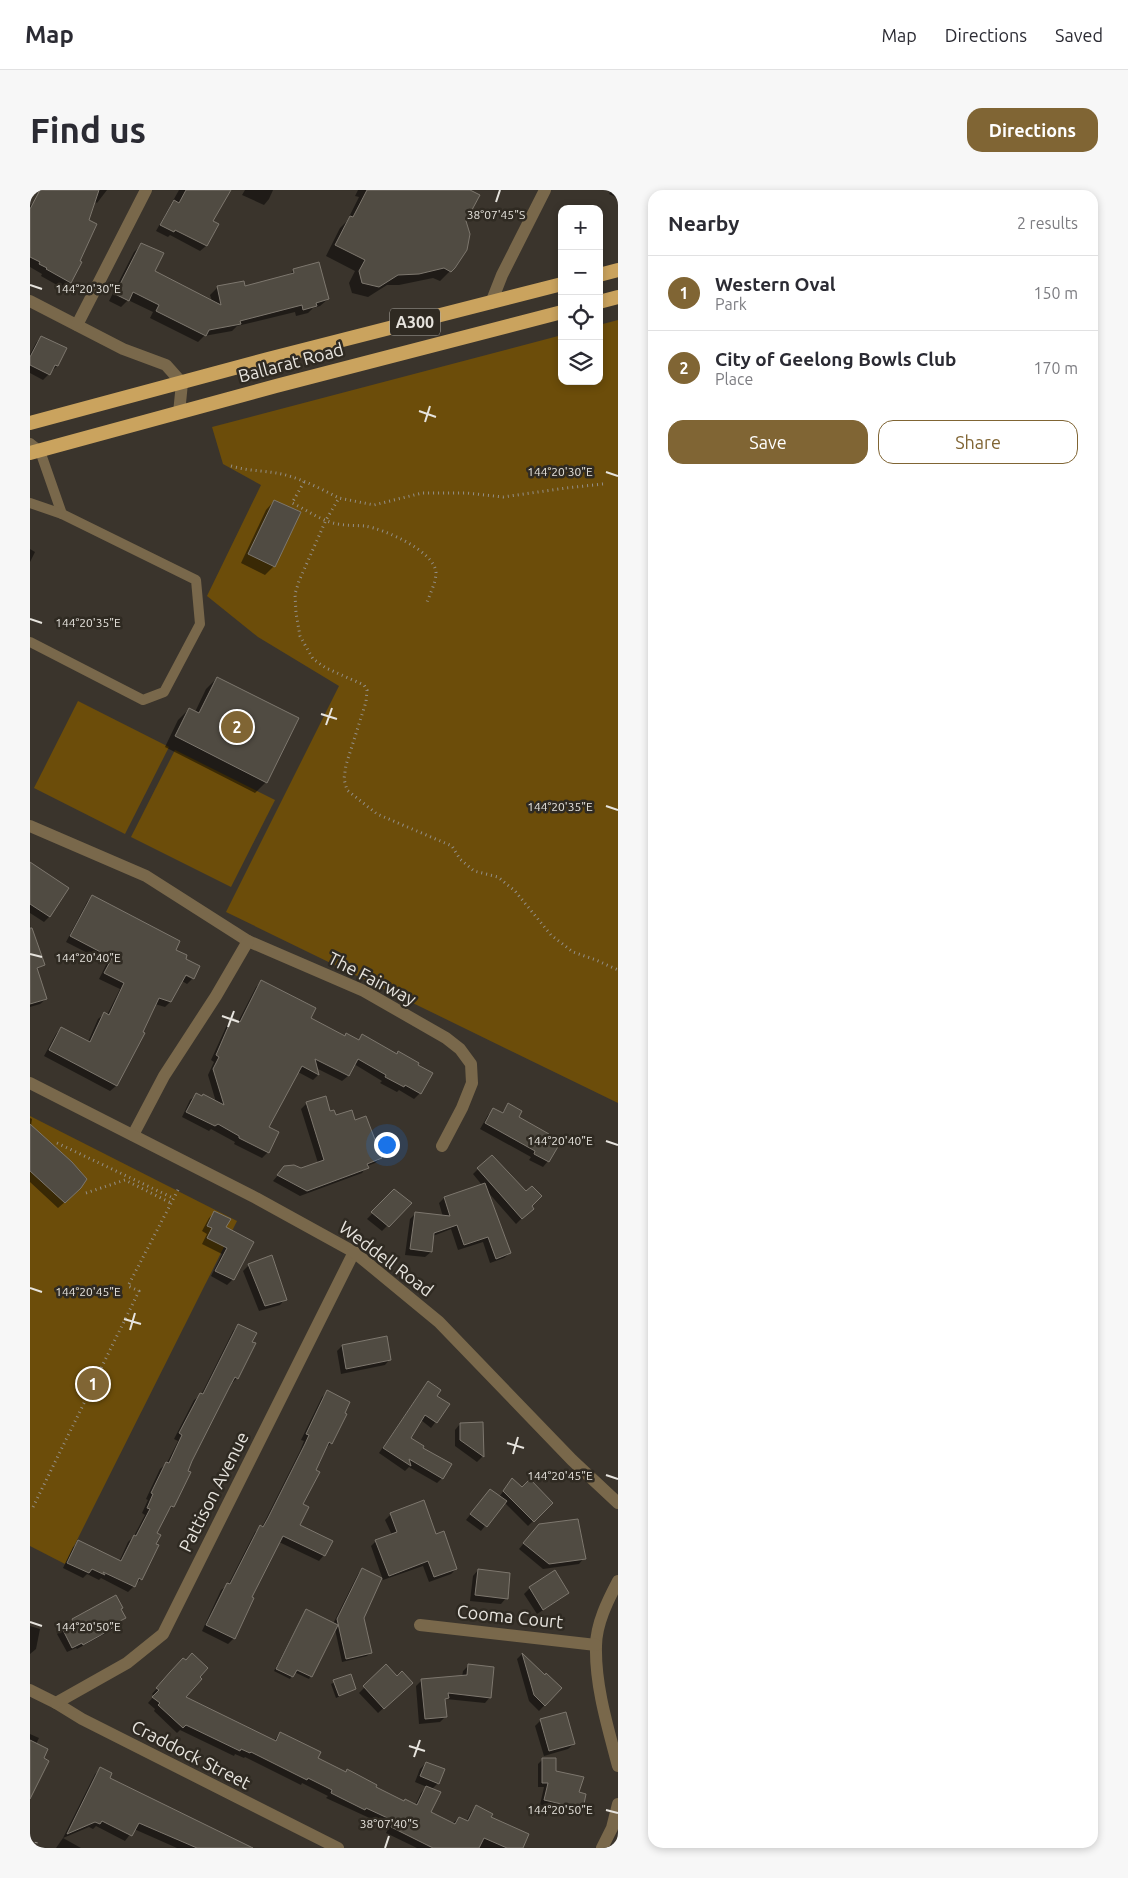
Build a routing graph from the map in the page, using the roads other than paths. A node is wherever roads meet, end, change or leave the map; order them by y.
1 (146, 190) edge
2 (545, 190) edge
3 (618, 270) edge
4 (603, 274) edge
5 (558, 285) edge
6 (618, 297) edge
7 (30, 301) edge
8 (603, 301) edge
9 (491, 303) junction
10 (558, 313) edge
11 (77, 325) junction
12 (182, 382) junction
13 (179, 413) junction
14 (30, 423) edge
15 (33, 449) edge
16 (30, 502) edge
17 (62, 514) junction
18 (30, 642) edge
19 (30, 826) edge
20 (248, 941) junction
21 (30, 1083) edge
22 (133, 1135) junction
23 (442, 1146) dead end
24 (354, 1252) junction
25 (618, 1503) edge
26 (618, 1581) edge
27 (420, 1625) dead end
28 (596, 1645) junction
29 (30, 1690) edge
30 (56, 1703) junction
31 (618, 1766) edge
32 (618, 1804) edge
33 (338, 1848) edge
34 (602, 1848) edge

1 - 11 street
2 - 9 street
3 - 4 highway
5 - 9 highway, Ballarat Road / A300
6 - 8 highway
7 - 11 street
9 - 12 highway, Ballarat Road / A300
10 - 13 highway, Ballarat Road / A300
11 - 12 street
12 - 13 street
12 - 14 highway, Ballarat Road / A300
13 - 15 highway, Ballarat Road / A300
15 - 17 lane
16 - 17 lane
17 - 18 lane
19 - 20 street, The Fairway
20 - 22 street
20 - 23 street, The Fairway
21 - 22 street, Weddell Road
22 - 24 street, Weddell Road
24 - 25 street, Weddell Road
24 - 30 street, Pattison Avenue
26 - 28 street
27 - 28 street, Cooma Court
28 - 31 street
29 - 30 street, Craddock Street
30 - 33 street, Craddock Street
32 - 34 street

